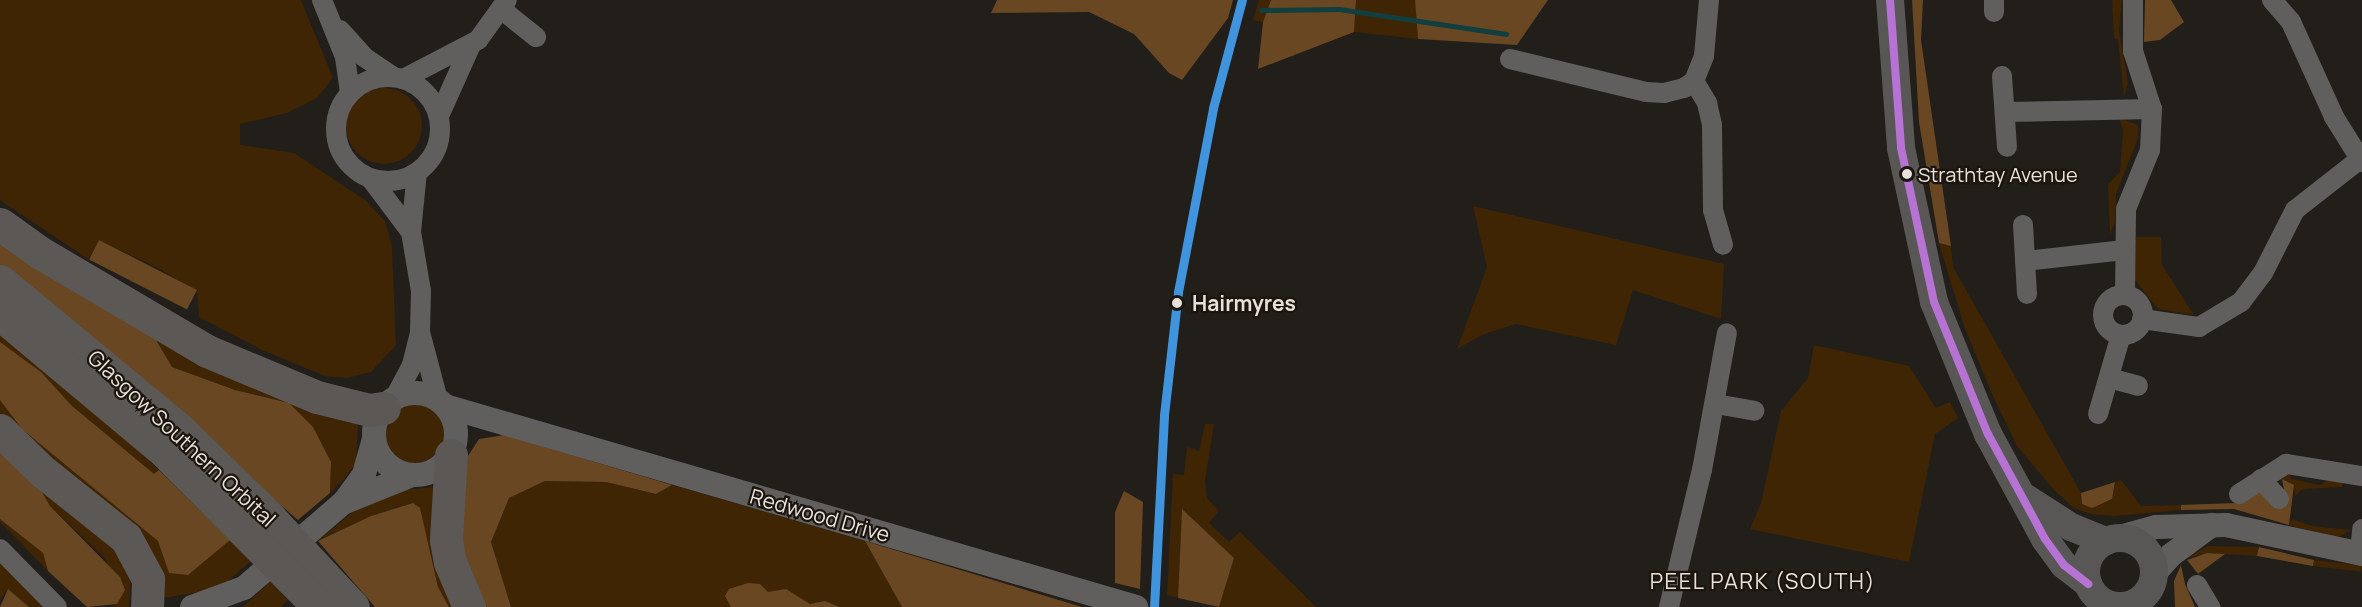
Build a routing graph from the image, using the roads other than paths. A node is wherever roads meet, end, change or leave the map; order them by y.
1 (322, 0) edge
2 (1709, 0) edge
3 (1890, 0) edge
4 (2133, 0) edge
5 (2272, 0) edge
6 (504, 5) edge
7 (334, 23) junction
8 (536, 37) dead end
9 (470, 47) junction
10 (1510, 59) dead end
11 (2002, 76) dead end
12 (397, 77) junction
13 (1694, 81) junction
14 (350, 93) junction
15 (2152, 109) junction
16 (2006, 112) junction
17 (439, 116) junction
18 (2007, 147) dead end
19 (2361, 161) edge
20 (417, 172) junction
21 (371, 179) junction
22 (0, 224) edge
23 (2023, 225) dead end
24 (411, 232) junction
25 (1723, 245) dead end
26 (2124, 250) junction
27 (2025, 261) junction
28 (0, 281) edge
29 (2026, 294) dead end
30 (2125, 296) junction
31 (0, 314) edge
32 (2142, 319) junction
33 (420, 332) junction
34 (1727, 333) dead end
35 (2121, 335) junction
36 (2109, 378) junction
37 (2138, 386) dead end
38 (441, 403) junction
39 (389, 404) junction
40 (1716, 404) junction
41 (1755, 411) dead end
42 (2098, 414) dead end
43 (504, 424) junction
44 (0, 430) edge
45 (374, 439) junction
46 (453, 449) junction
47 (412, 476) junction
48 (2362, 476) edge
49 (2261, 479) junction
50 (2239, 494) dead end
51 (2026, 498) junction
52 (2279, 500) dead end
53 (344, 502) junction
54 (2211, 525) junction
55 (260, 526) junction
56 (2362, 529) edge
57 (2111, 539) junction
58 (0, 549) edge
59 (2361, 554) edge
60 (2088, 584) junction
61 (2197, 585) dead end
62 (315, 589) edge
63 (2155, 589) edge
64 (239, 598) edge
65 (1127, 604) edge
66 (2111, 606) edge
67 (57, 607) edge
68 (147, 607) edge
69 (192, 607) edge
70 (353, 607) edge
71 (469, 607) edge
72 (1669, 607) edge
73 (2209, 607) edge

1 - 7 street
2 - 13 street
3 - 51 main road
4 - 15 street
5 - 19 street
6 - 8 street
6 - 9 street
7 - 12 street
7 - 14 street
9 - 12 street
9 - 17 street
10 - 13 street
11 - 16 street
12 - 14 street
12 - 17 street
13 - 25 street
14 - 21 street
15 - 16 street
15 - 26 street
16 - 18 street
17 - 20 street
19 - 32 street
20 - 21 street
20 - 24 street
21 - 24 street
22 - 39 highway
23 - 27 street
24 - 33 street
26 - 27 street
26 - 30 street
27 - 29 street
28 - 55 highway, Glasgow Southern Orbital
30 - 32 street
30 - 35 street
31 - 55 highway, Glasgow Southern Orbital
32 - 35 street
33 - 38 street
33 - 39 street
34 - 40 street
35 - 36 street
36 - 37 street
36 - 42 street
38 - 39 street
38 - 43 street, Redwood Drive
38 - 46 street
39 - 45 street
40 - 41 street
40 - 72 street
43 - 46 street
43 - 65 street, Redwood Drive
44 - 68 highway
45 - 47 street
45 - 53 street
46 - 47 street
46 - 71 highway
47 - 53 street
48 - 49 street
49 - 50 street
49 - 52 street
51 - 57 main road
51 - 60 main road
53 - 64 street
54 - 57 street
54 - 59 street
54 - 63 street
55 - 62 highway, Glasgow Southern Orbital
56 - 59 street
57 - 60 main road
57 - 63 main road
58 - 67 street
60 - 66 main road
61 - 73 street
62 - 70 highway, Glasgow Southern Orbital
63 - 66 main road
64 - 69 street

